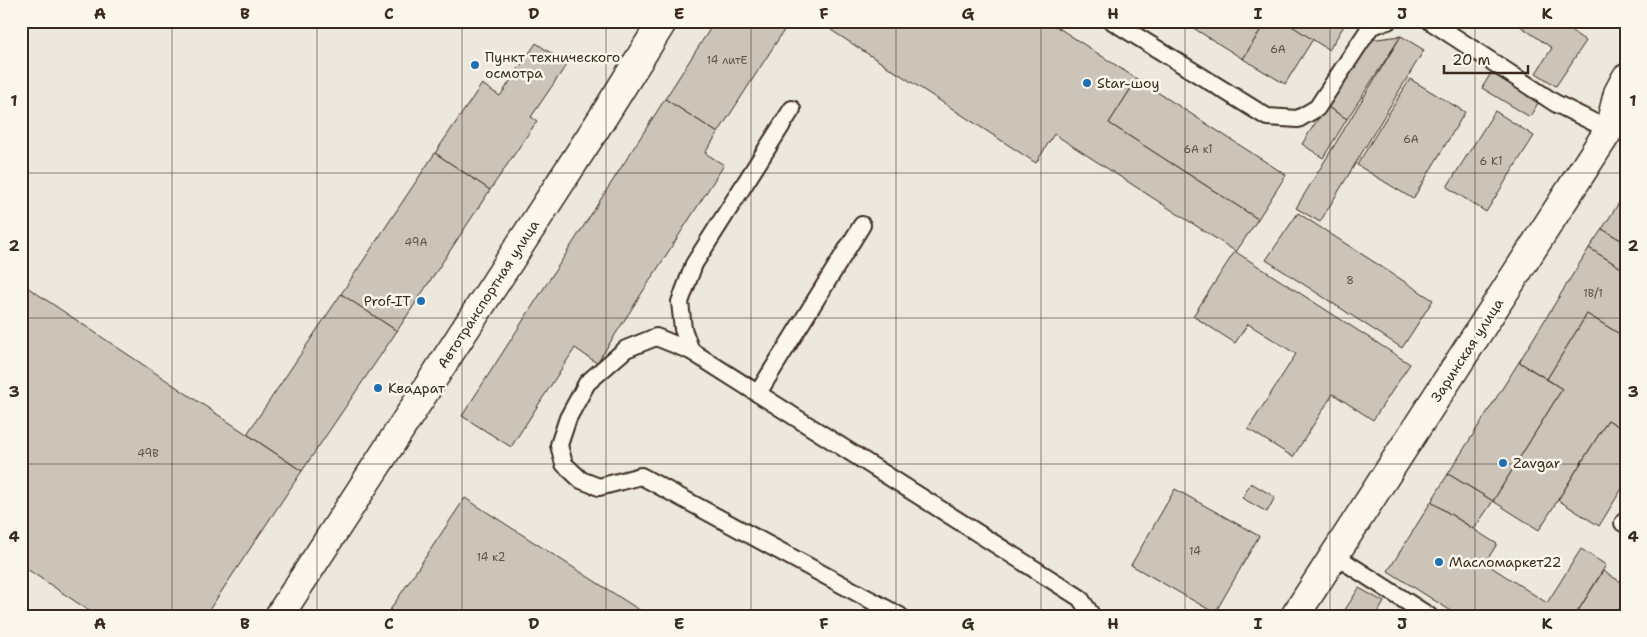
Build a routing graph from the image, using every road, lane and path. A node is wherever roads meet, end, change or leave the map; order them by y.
1 (663, 21) edge
2 (1112, 21) edge
3 (1388, 21) edge
4 (1430, 21) edge
5 (1626, 78) edge
6 (792, 110) dead end
7 (1617, 135) edge
8 (862, 225) dead end
9 (691, 351) junction
10 (758, 393) junction
11 (1334, 555) junction
12 (279, 616) edge
13 (900, 616) edge
14 (1092, 616) edge
15 (1295, 616) edge
16 (1429, 616) edge

1 - 12 street, Автотранспортная улица
2 - 3 lane
4 - 7 lane
5 - 7 street, Заринская улица
6 - 9 lane
7 - 11 street, Заринская улица
8 - 10 lane
9 - 10 lane
9 - 13 lane
10 - 14 lane
11 - 15 street, Заринская улица
11 - 16 lane

